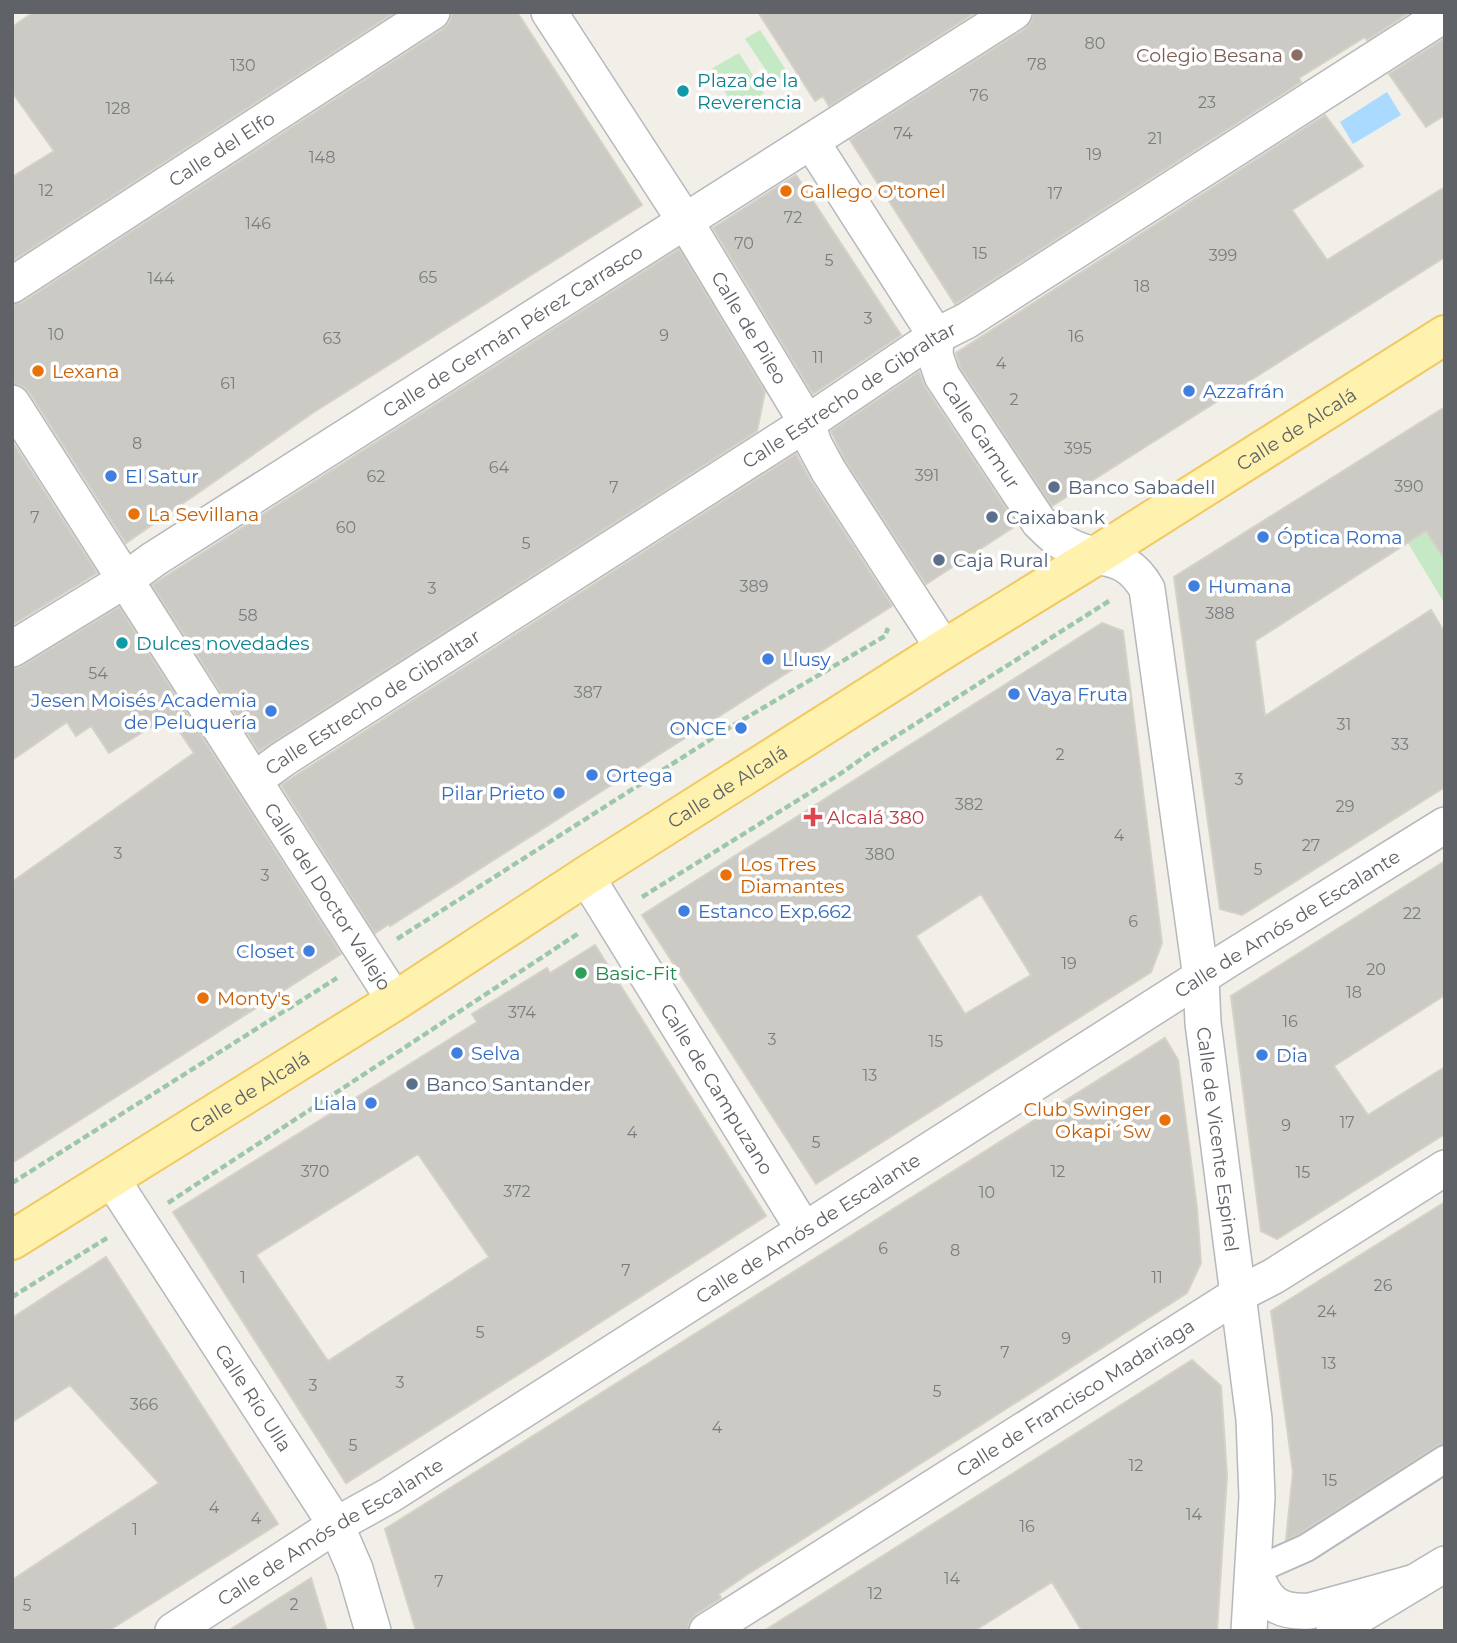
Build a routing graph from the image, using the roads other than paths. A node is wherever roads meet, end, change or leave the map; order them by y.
1 (432, 12) edge
2 (549, 12) edge
3 (1014, 12) edge
4 (1445, 14) edge
5 (811, 141) junction
6 (685, 221) junction
7 (12, 285) edge
8 (936, 335) junction
9 (1445, 335) edge
10 (12, 403) edge
11 (807, 423) junction
12 (1097, 555) junction
13 (125, 580) junction
14 (12, 649) edge
15 (944, 649) junction
16 (254, 780) junction
17 (1445, 824) edge
18 (586, 876) junction
19 (1201, 978) junction
20 (395, 1001) junction
21 (1445, 1168) edge
22 (111, 1178) junction
23 (804, 1230) junction
24 (12, 1240) edge
25 (1237, 1295) junction
26 (1445, 1460) edge
27 (336, 1525) junction
28 (1445, 1564) edge
29 (1254, 1571) junction
30 (1415, 1582) junction
31 (173, 1631) edge
32 (373, 1631) edge
33 (707, 1631) edge
34 (1250, 1631) edge
35 (1334, 1631) edge

1 - 7 street, Calle del Elfo
2 - 6 street, Calle de Pileo
3 - 5 street, Calle de Germán Pérez Carrasco
4 - 8 street, Calle Estrecho de Gibraltar
5 - 6 street, Calle de Germán Pérez Carrasco
5 - 8 street, Calle Garmur
6 - 11 street, Calle de Pileo
6 - 13 street, Calle de Germán Pérez Carrasco
8 - 11 street, Calle Estrecho de Gibraltar
8 - 12 street, Calle Garmur
9 - 12 main road, Calle de Alcalá
10 - 13 street, Calle del Doctor Vallejo
11 - 15 street, Calle de Pileo
11 - 16 street, Calle Estrecho de Gibraltar
12 - 15 main road, Calle de Alcalá
12 - 19 street, Calle de Vicente Espinel
13 - 14 street, Calle de Germán Pérez Carrasco
13 - 16 street, Calle del Doctor Vallejo
15 - 18 main road, Calle de Alcalá
16 - 20 street, Calle del Doctor Vallejo
17 - 19 street, Calle de Amós de Escalante
18 - 20 main road, Calle de Alcalá
18 - 23 street, Calle de Campuzano
19 - 23 street, Calle de Amós de Escalante
19 - 25 street, Calle de Vicente Espinel
20 - 22 main road, Calle de Alcalá
21 - 25 street, Calle de Francisco Madariaga
22 - 24 main road, Calle de Alcalá
22 - 27 street, Calle Río Ulla
23 - 27 street, Calle de Amós de Escalante
25 - 29 street, Calle de Vicente Espinel
25 - 33 street, Calle de Francisco Madariaga
26 - 29 street
27 - 31 street, Calle de Amós de Escalante
27 - 32 street, Calle Río Ulla
28 - 30 street
29 - 30 street
29 - 34 street, Calle de Vicente Espinel
30 - 35 street

